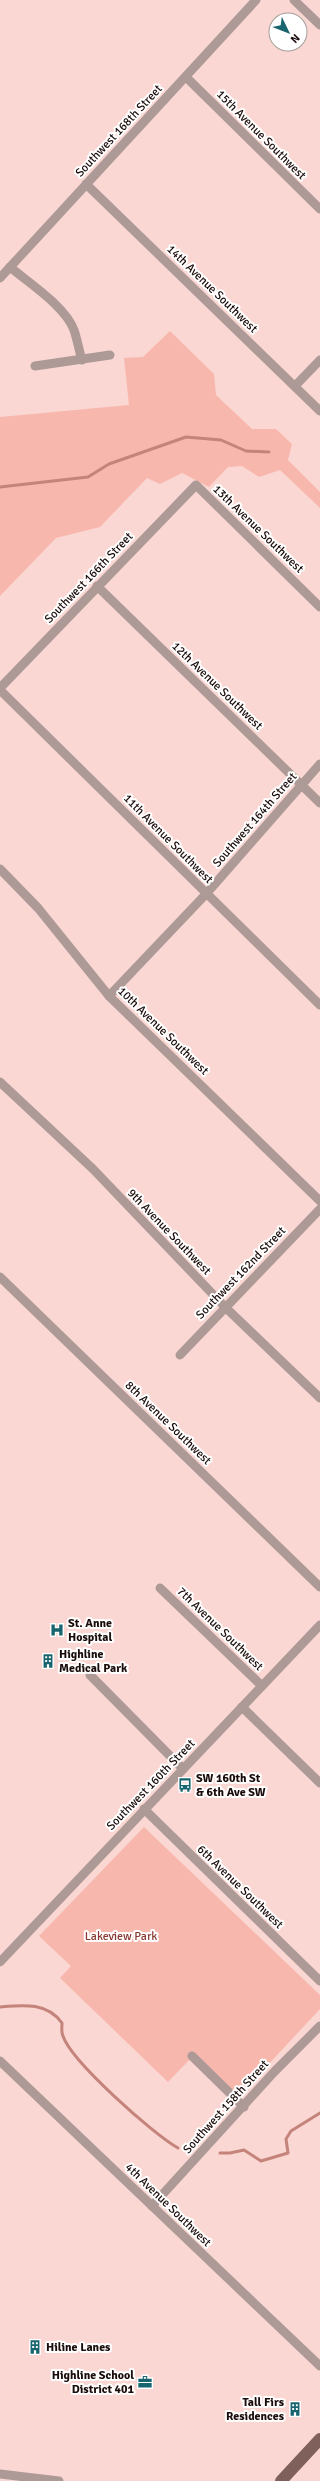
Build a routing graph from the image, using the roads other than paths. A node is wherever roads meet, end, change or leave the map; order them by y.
1 (256, 0) edge
2 (294, 0) edge
3 (320, 24) edge
4 (186, 77) junction
5 (86, 184) junction
6 (320, 209) edge
7 (10, 267) junction
8 (0, 278) edge
9 (110, 355) dead end
10 (82, 360) junction
11 (320, 360) edge
12 (35, 366) dead end
13 (294, 386) junction
14 (320, 411) edge
15 (196, 485) joint
16 (98, 586) junction
17 (320, 607) edge
18 (0, 689) edge
19 (320, 764) edge
20 (302, 785) junction
21 (320, 803) edge
22 (0, 869) edge
23 (206, 894) junction
24 (109, 996) junction
25 (320, 1005) edge
26 (0, 1082) edge
27 (320, 1201) edge
28 (320, 1209) edge
29 (0, 1277) edge
30 (225, 1307) junction
31 (180, 1355) dead end
32 (320, 1398) edge
33 (320, 1587) edge
34 (160, 1588) dead end
35 (320, 1625) edge
36 (90, 1675) dead end
37 (262, 1686) junction
38 (242, 1707) junction
39 (183, 1769) junction
40 (320, 1783) edge
41 (144, 1809) junction
42 (0, 1962) edge
43 (320, 1981) edge
44 (320, 2026) edge
45 (192, 2056) dead end
46 (0, 2062) edge
47 (244, 2107) junction
48 (152, 2206) junction
49 (320, 2366) edge
50 (320, 2439) edge
51 (0, 2474) edge
52 (59, 2481) edge
53 (281, 2481) edge

1 - 4 street, Southwest 168th Street
2 - 3 street
4 - 5 street, Southwest 168th Street
4 - 6 street, 15th Avenue Southwest
5 - 7 street, Southwest 168th Street
5 - 13 street, 14th Avenue Southwest
7 - 8 street, Southwest 168th Street
7 - 10 street
9 - 10 street
10 - 12 street
11 - 13 street
13 - 14 street, 14th Avenue Southwest
15 - 16 street, Southwest 166th Street
15 - 17 street, 13th Avenue Southwest
16 - 18 street, Southwest 166th Street
16 - 20 street, 12th Avenue Southwest
18 - 23 street, 11th Avenue Southwest
19 - 20 street, Southwest 164th Street
20 - 21 street, 12th Avenue Southwest
20 - 23 street, Southwest 164th Street
22 - 24 street, 10th Avenue Southwest
23 - 24 street, Southwest 164th Street
23 - 25 street, 11th Avenue Southwest
24 - 27 street, 10th Avenue Southwest
26 - 30 street, 9th Avenue Southwest
28 - 30 street, Southwest 162nd Street
29 - 33 street, 8th Avenue Southwest
30 - 31 street, Southwest 162nd Street
30 - 32 street, 9th Avenue Southwest
34 - 37 street, 7th Avenue Southwest
35 - 37 street, Southwest 160th Street
36 - 39 street
37 - 38 street, Southwest 160th Street
38 - 39 street, Southwest 160th Street
38 - 40 street
39 - 41 street, Southwest 160th Street
41 - 42 street, Southwest 160th Street
41 - 43 street, 6th Avenue Southwest
44 - 47 street, Southwest 158th Street
45 - 47 street
46 - 48 street, 4th Avenue Southwest
47 - 48 street, Southwest 158th Street
48 - 49 street, 4th Avenue Southwest
50 - 53 main road
51 - 52 street

